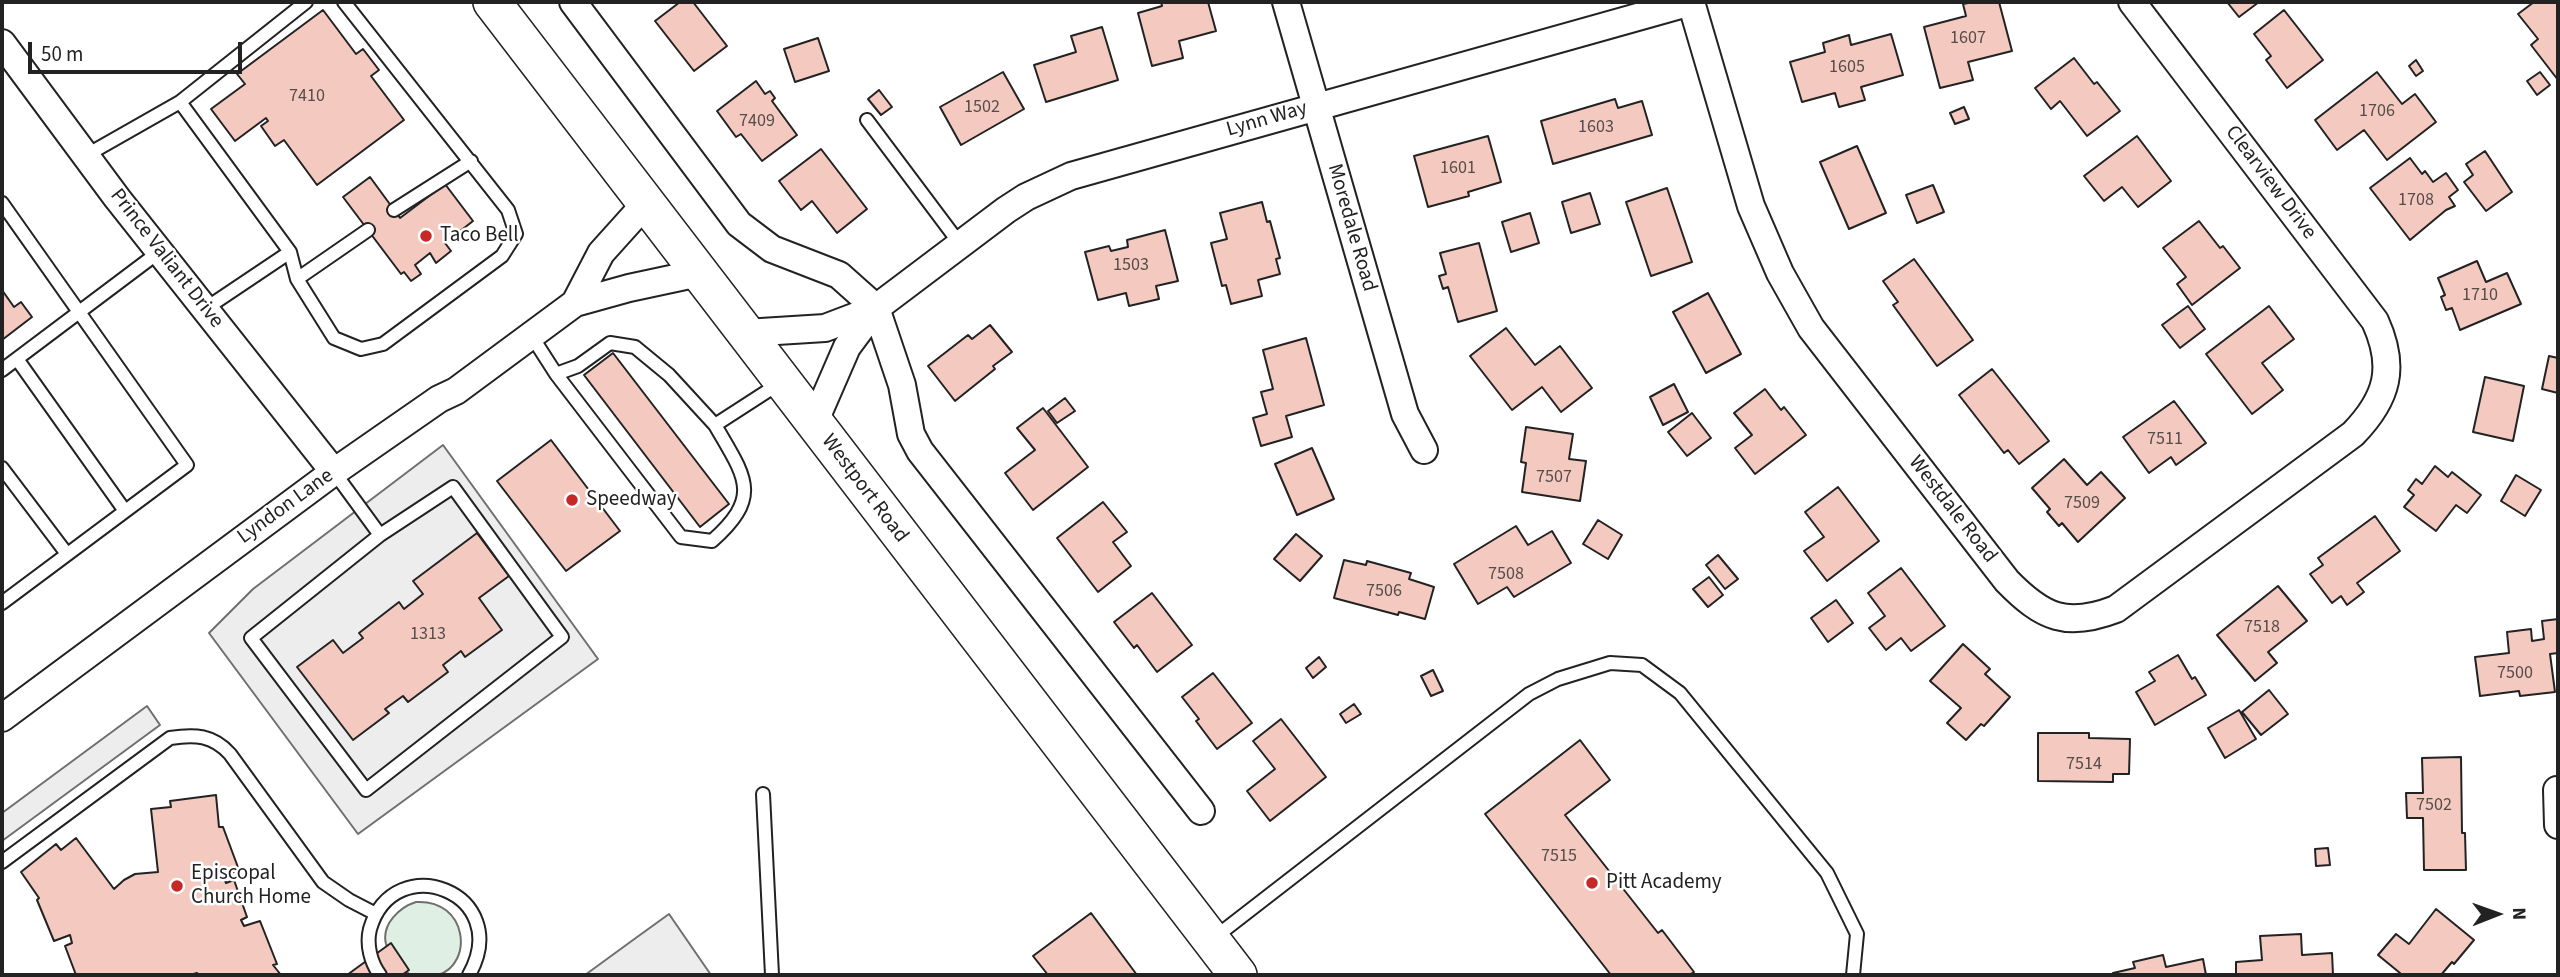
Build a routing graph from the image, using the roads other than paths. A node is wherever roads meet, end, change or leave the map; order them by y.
1 (306, 2) edge
2 (344, 2) edge
3 (492, 2) edge
4 (573, 2) edge
5 (1286, 2) edge
6 (1691, 2) edge
7 (2132, 2) edge
8 (2, 43) edge
9 (180, 102) junction
10 (1315, 107) junction
11 (867, 120) dead end
12 (85, 156) junction
13 (471, 161) junction
14 (2, 203) edge
15 (646, 203) junction
16 (394, 209) dead end
17 (368, 230) dead end
18 (960, 244) junction
19 (290, 252) junction
20 (159, 253) junction
21 (699, 273) junction
22 (297, 279) junction
23 (575, 303) junction
24 (876, 308) junction
25 (205, 309) junction
26 (80, 312) junction
27 (744, 333) junction
28 (531, 335) junction
29 (17, 359) junction
30 (2, 370) edge
31 (556, 374) junction
32 (2387, 374) joint
33 (783, 381) junction
34 (814, 423) junction
35 (715, 425) junction
36 (1424, 450) dead end
37 (2, 468) edge
38 (334, 472) junction
39 (125, 511) junction
40 (380, 535) junction
41 (67, 554) junction
42 (2, 603) edge
43 (2, 718) edge
44 (2557, 790) edge
45 (764, 794) dead end
46 (1201, 811) dead end
47 (2558, 825) edge
48 (2, 862) edge
49 (376, 914) junction
50 (1211, 940) junction
51 (380, 975) edge
52 (469, 975) edge
53 (772, 975) edge
54 (1238, 975) edge
55 (1853, 975) edge

1 - 9 lane
2 - 13 lane
3 - 15 main road, Westport Road
4 - 24 street
5 - 10 street, Moredale Road
6 - 10 street, Lynn Way
6 - 32 street, Westdale Road
7 - 32 street, Clearview Drive
8 - 12 street, Prince Valiant Drive
9 - 12 lane
9 - 19 lane
10 - 18 street, Lynn Way
10 - 36 street, Moredale Road
11 - 18 lane
12 - 20 street, Prince Valiant Drive
13 - 16 lane
13 - 22 lane
14 - 26 lane
15 - 21 main road, Westport Road
15 - 23 street, Lyndon Lane
17 - 22 lane
18 - 24 street, Lynn Way
19 - 22 lane
19 - 25 lane
20 - 25 street, Prince Valiant Drive
20 - 26 lane
21 - 23 street, Lyndon Lane
21 - 27 main road, Westport Road
23 - 28 street, Lyndon Lane
24 - 27 street, Lynn Way
24 - 34 street, Lynn Way
24 - 46 street
25 - 38 street, Prince Valiant Drive
26 - 29 lane
26 - 39 lane
27 - 33 main road, Westport Road
28 - 31 lane
28 - 38 street, Lyndon Lane
29 - 30 lane
29 - 39 lane
31 - 35 lane
31 - 35 lane
33 - 34 main road, Westport Road
33 - 35 lane
34 - 50 main road, Westport Road
37 - 41 lane
38 - 40 lane
38 - 43 street, Lyndon Lane
39 - 41 lane
40 - 40 lane
41 - 42 lane
44 - 47 street
45 - 53 lane
48 - 49 lane
49 - 51 lane
49 - 52 lane
50 - 54 main road, Westport Road
50 - 55 lane

